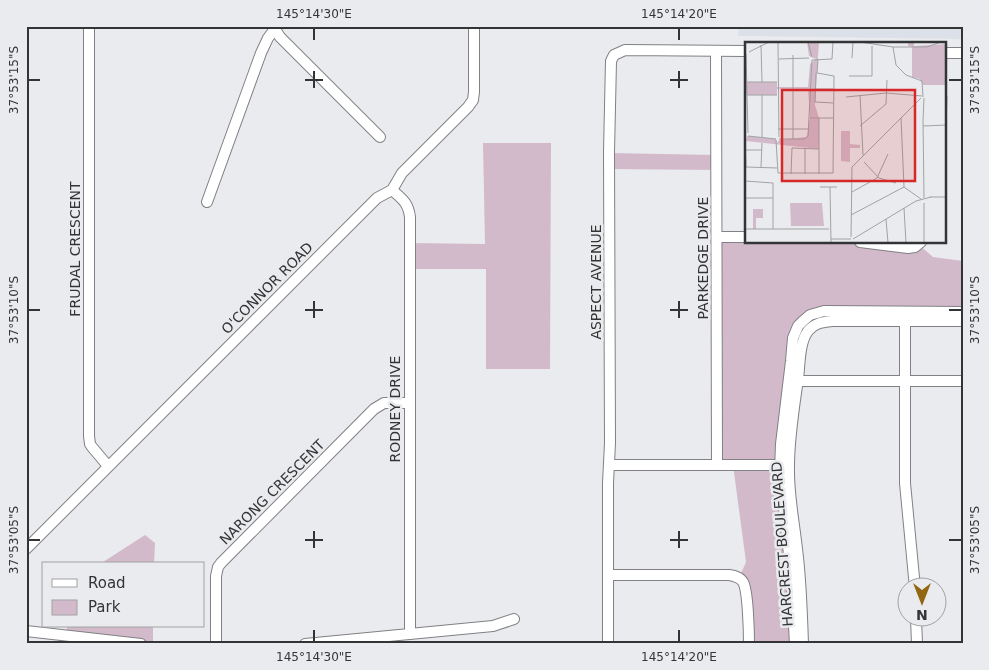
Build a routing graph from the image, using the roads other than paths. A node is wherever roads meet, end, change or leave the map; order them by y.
1 (89, 26) edge
2 (474, 26) edge
3 (275, 27) edge
4 (716, 51) junction
5 (745, 51) edge
6 (946, 53) edge
7 (963, 54) edge
8 (380, 137) dead end
9 (392, 190) junction
10 (207, 202) dead end
11 (717, 237) junction
12 (745, 237) edge
13 (877, 244) edge
14 (919, 244) edge
15 (963, 312) edge
16 (905, 316) junction
17 (963, 321) edge
18 (798, 381) junction
19 (904, 381) junction
20 (963, 381) edge
21 (409, 403) junction
22 (608, 465) junction
23 (717, 465) junction
24 (784, 465) junction
25 (108, 466) junction
26 (26, 549) edge
27 (608, 576) junction
28 (914, 578) edge
29 (514, 618) dead end
30 (916, 628) edge
31 (26, 631) edge
32 (410, 634) junction
33 (141, 644) edge
34 (216, 644) edge
35 (305, 644) edge
36 (608, 644) edge
37 (749, 644) edge
38 (795, 644) edge
39 (803, 644) edge
40 (917, 644) edge

1 - 25 street, FRUDAL CRESCENT
2 - 9 street, O'CONNOR ROAD
3 - 8 street
3 - 10 street
4 - 5 street, ASPECT AVENUE
4 - 11 street, PARKEDGE DRIVE
4 - 22 street, ASPECT AVENUE
6 - 7 street
9 - 21 street, RODNEY DRIVE
9 - 25 street, O'CONNOR ROAD
11 - 12 street
11 - 23 street, PARKEDGE DRIVE
13 - 14 street
15 - 16 street, HARCREST BOULEVARD
16 - 17 street, HARCREST BOULEVARD
16 - 18 street, HARCREST BOULEVARD
16 - 19 street
16 - 24 street, HARCREST BOULEVARD
18 - 19 street
18 - 24 street, HARCREST BOULEVARD
19 - 20 street
19 - 28 street
21 - 32 street, RODNEY DRIVE
21 - 34 street, NARONG CRESCENT
22 - 23 street
22 - 27 street
23 - 24 street
24 - 38 street, HARCREST BOULEVARD
24 - 39 street, HARCREST BOULEVARD
25 - 26 street, O'CONNOR ROAD
27 - 36 street
27 - 37 street
29 - 32 street
30 - 40 street
31 - 33 street
32 - 35 street

